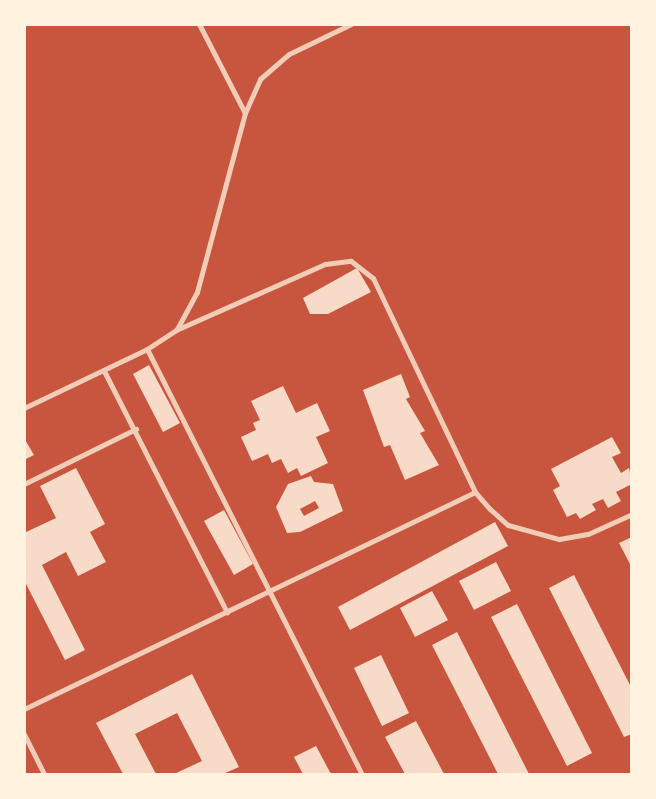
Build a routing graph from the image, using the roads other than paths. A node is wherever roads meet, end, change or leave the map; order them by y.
1 (198, 24) edge
2 (351, 24) edge
3 (245, 113) junction
4 (176, 330) junction
5 (147, 349) junction
6 (104, 371) junction
7 (24, 408) edge
8 (136, 429) junction
9 (24, 484) edge
10 (475, 492) junction
11 (632, 514) edge
12 (272, 591) junction
13 (227, 612) junction
14 (24, 709) edge
15 (24, 734) edge
16 (44, 775) edge
17 (362, 775) edge

1 - 3 lane
2 - 3 lane
3 - 4 lane
4 - 5 lane
4 - 10 lane
5 - 6 lane
5 - 12 lane
6 - 7 lane
6 - 8 lane
8 - 9 lane
8 - 13 lane
10 - 11 lane
10 - 12 lane
12 - 13 lane
12 - 17 lane
13 - 14 lane
15 - 16 lane

